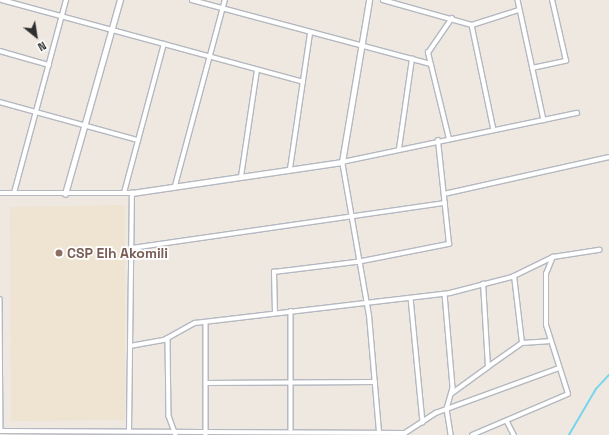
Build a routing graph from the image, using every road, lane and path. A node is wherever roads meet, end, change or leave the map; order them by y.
1 (2, 0) edge
2 (66, 0) edge
3 (120, 0) edge
4 (192, 0) edge
5 (225, 0) edge
6 (369, 0) edge
7 (383, 0) edge
8 (518, 0) edge
9 (552, 0) edge
10 (223, 8) junction
11 (519, 10) junction
12 (62, 16) junction
13 (452, 18) junction
14 (472, 24) junction
15 (111, 30) junction
16 (310, 33) junction
17 (164, 44) junction
18 (361, 47) junction
19 (0, 51) edge
20 (210, 57) junction
21 (412, 60) junction
22 (431, 64) junction
23 (49, 65) junction
24 (532, 68) junction
25 (257, 70) junction
26 (303, 82) junction
27 (0, 102) edge
28 (36, 112) junction
29 (577, 113) dead end
30 (544, 120) junction
31 (84, 125) junction
32 (494, 130) junction
33 (449, 139) junction
34 (138, 140) junction
35 (438, 141) junction
36 (399, 150) junction
37 (609, 157) edge
38 (342, 162) junction
39 (290, 169) junction
40 (241, 177) junction
41 (175, 186) junction
42 (0, 193) edge
43 (14, 193) junction
44 (124, 193) junction
45 (132, 193) junction
46 (65, 194) junction
47 (444, 194) junction
48 (445, 203) junction
49 (350, 217) junction
50 (132, 248) junction
51 (599, 250) dead end
52 (553, 257) junction
53 (357, 262) junction
54 (514, 276) junction
55 (483, 284) junction
56 (445, 294) junction
57 (411, 298) junction
58 (0, 299) edge
59 (366, 303) junction
60 (290, 311) junction
61 (275, 313) junction
62 (206, 323) junction
63 (168, 338) junction
64 (548, 341) junction
65 (522, 343) junction
66 (130, 346) junction
67 (488, 367) junction
68 (560, 368) junction
69 (374, 382) junction
70 (291, 383) junction
71 (206, 384) junction
72 (451, 394) junction
73 (447, 409) junction
74 (507, 420) junction
75 (422, 422) junction
76 (291, 429) junction
77 (240, 430) junction
78 (1, 431) edge
79 (129, 431) junction
80 (379, 432) junction
81 (176, 433) edge
82 (206, 433) edge
83 (481, 433) edge
84 (241, 435) edge
85 (451, 435) edge
86 (472, 435) edge
87 (514, 435) edge

1 - 12 street
2 - 12 street
3 - 15 street
4 - 10 street
5 - 10 street
6 - 18 street
7 - 13 street
8 - 11 street
9 - 24 street
10 - 16 street
10 - 20 street
11 - 14 street
11 - 24 street
12 - 15 street
12 - 23 street
13 - 14 street
13 - 22 street
14 - 32 street
15 - 17 street
15 - 31 street
16 - 18 street
16 - 26 street
17 - 20 street
17 - 34 street
18 - 21 street
18 - 38 street
19 - 23 street
20 - 25 street
20 - 41 street
21 - 22 street
21 - 36 street
22 - 33 street
23 - 28 street
24 - 30 street
25 - 26 street
25 - 40 street
26 - 39 street
27 - 28 street
28 - 31 street
28 - 43 street
29 - 30 street
30 - 32 street
31 - 34 street
31 - 46 street
32 - 33 street
33 - 35 street
34 - 44 street
35 - 36 street
35 - 47 street
36 - 38 street
37 - 47 street
38 - 39 street
38 - 49 street
39 - 40 street
40 - 41 street
41 - 45 street
42 - 43 street
43 - 46 street
44 - 45 street
44 - 46 street
45 - 50 street
47 - 48 street
48 - 49 street
48 - 53 street
49 - 50 street
49 - 53 street
50 - 66 street
51 - 52 street
52 - 54 street
52 - 64 street
53 - 59 street
53 - 61 street
54 - 55 street
54 - 65 street
55 - 56 street
55 - 67 street
56 - 57 street
56 - 72 street
57 - 59 street
57 - 75 street
58 - 78 street
59 - 60 street
59 - 69 street
60 - 61 street
60 - 70 street
61 - 62 street
62 - 63 street
62 - 71 street
63 - 66 street
63 - 81 street
64 - 65 street
64 - 68 street
65 - 67 street
66 - 79 street
67 - 72 street
68 - 73 street
68 - 74 street
69 - 70 street
69 - 80 street
70 - 71 street
70 - 76 street
71 - 82 street
72 - 73 street
73 - 75 street
73 - 85 street
74 - 83 street
74 - 87 street
75 - 80 street
76 - 77 street
76 - 80 street
77 - 82 street
77 - 84 street
78 - 79 street
79 - 81 street
81 - 82 street
83 - 86 street

